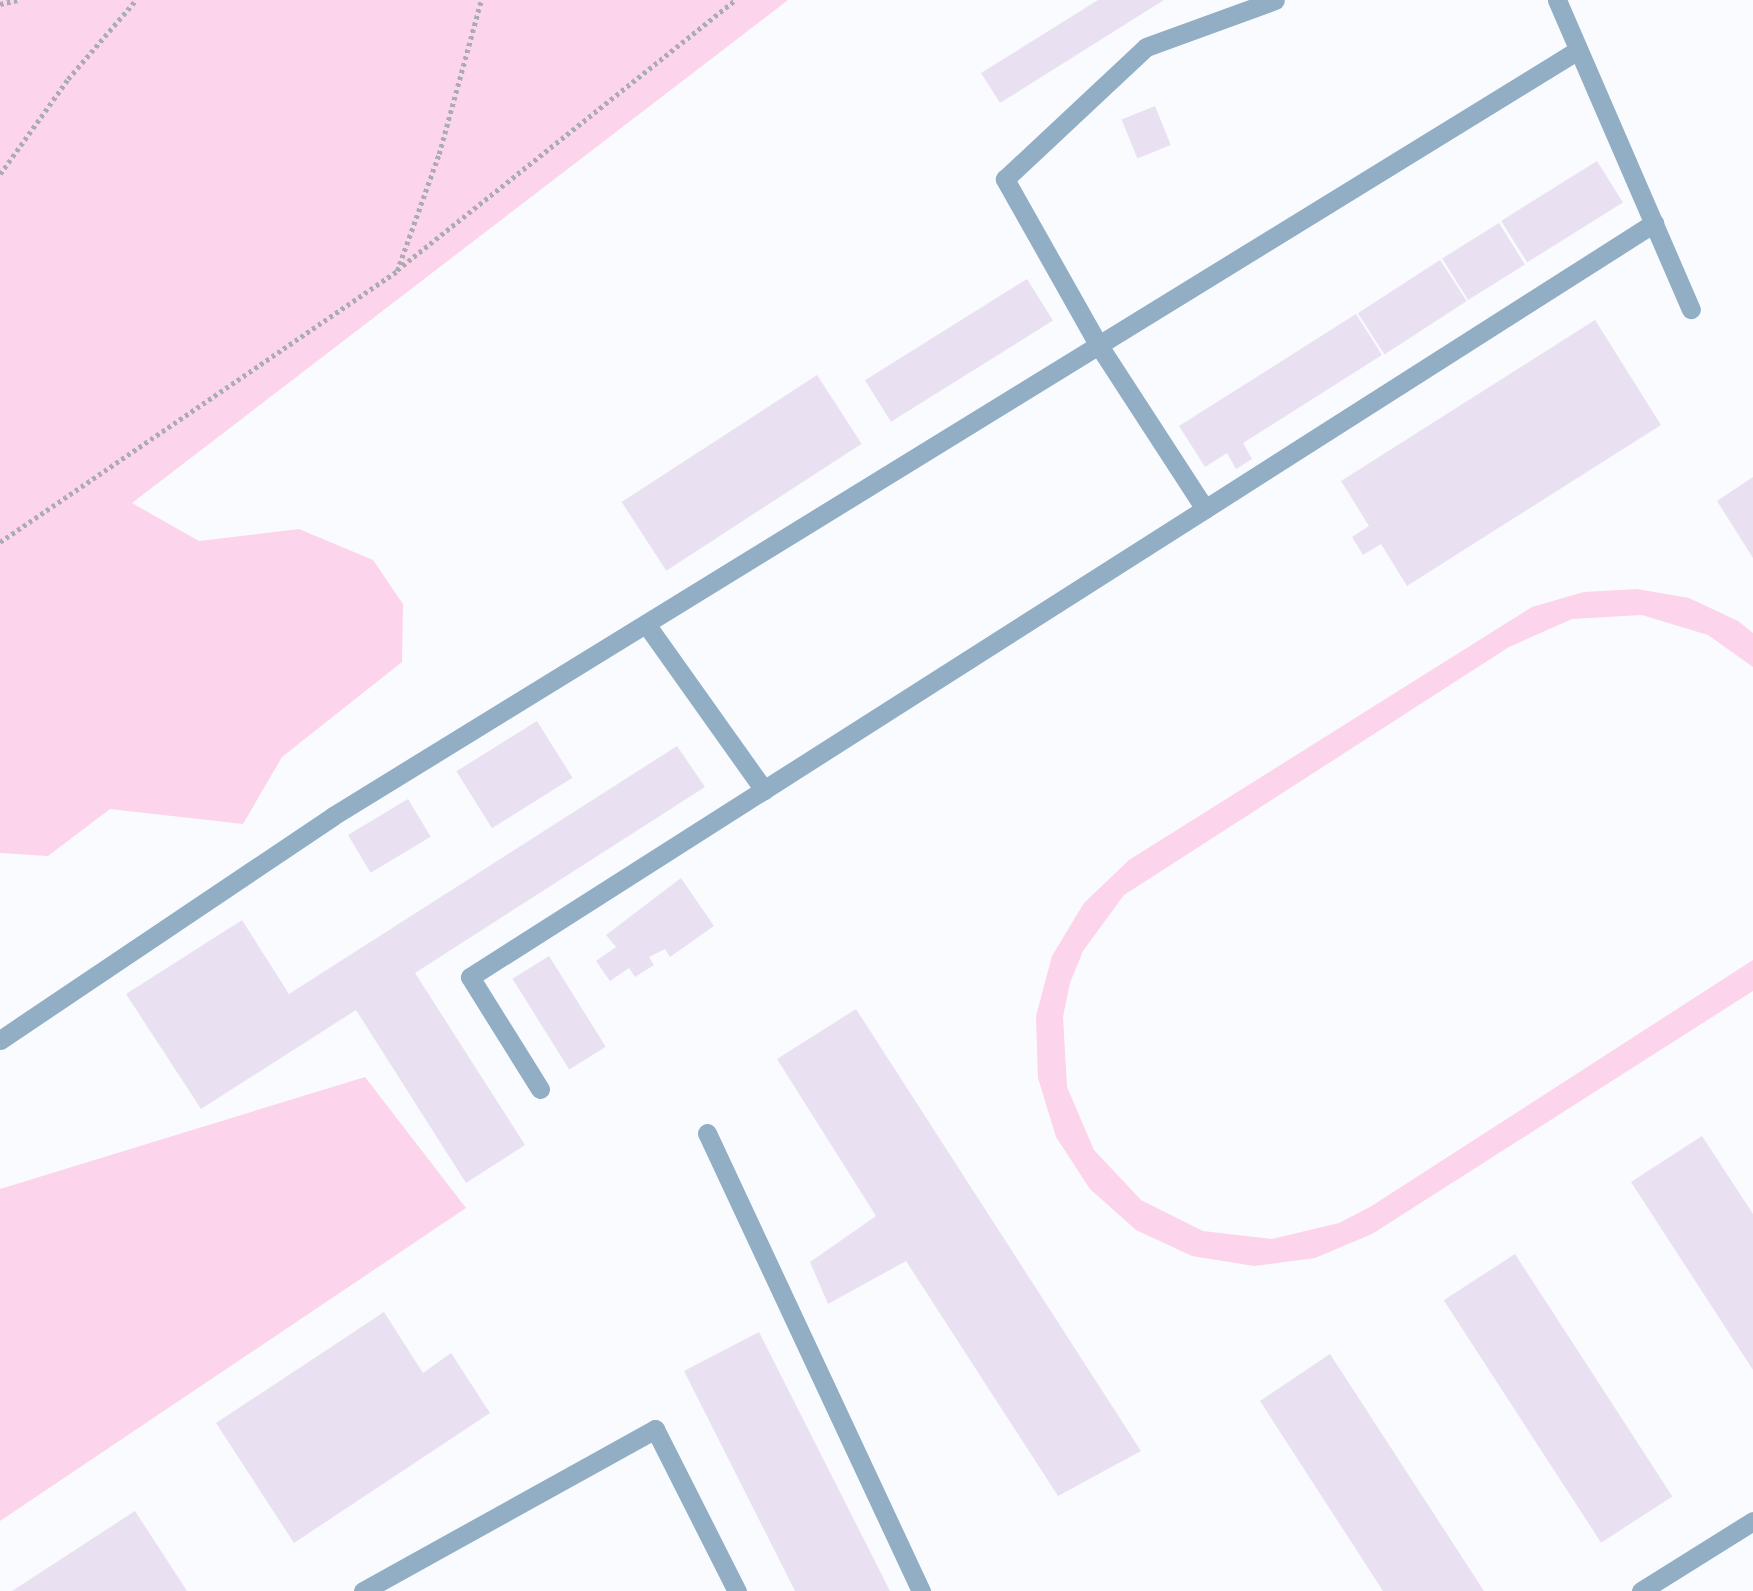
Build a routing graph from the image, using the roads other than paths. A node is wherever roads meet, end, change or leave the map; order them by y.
1 (1275, 0) edge
2 (1557, 0) edge
3 (1578, 50) junction
4 (1654, 223) junction
5 (1691, 309) dead end
6 (1099, 346) junction
7 (1205, 509) junction
8 (646, 624) junction
9 (764, 790) junction
10 (0, 1040) edge
11 (540, 1089) dead end
12 (707, 1133) dead end
13 (1753, 1521) edge
14 (363, 1591) edge
15 (737, 1591) edge
16 (921, 1591) edge
17 (1641, 1591) edge

1 - 6 lane
2 - 3 lane
3 - 4 lane
3 - 6 lane
4 - 5 lane
4 - 7 lane
6 - 7 lane
6 - 8 lane
7 - 9 lane
8 - 9 lane
8 - 10 lane
9 - 11 lane
12 - 16 lane
13 - 17 lane
14 - 15 lane

